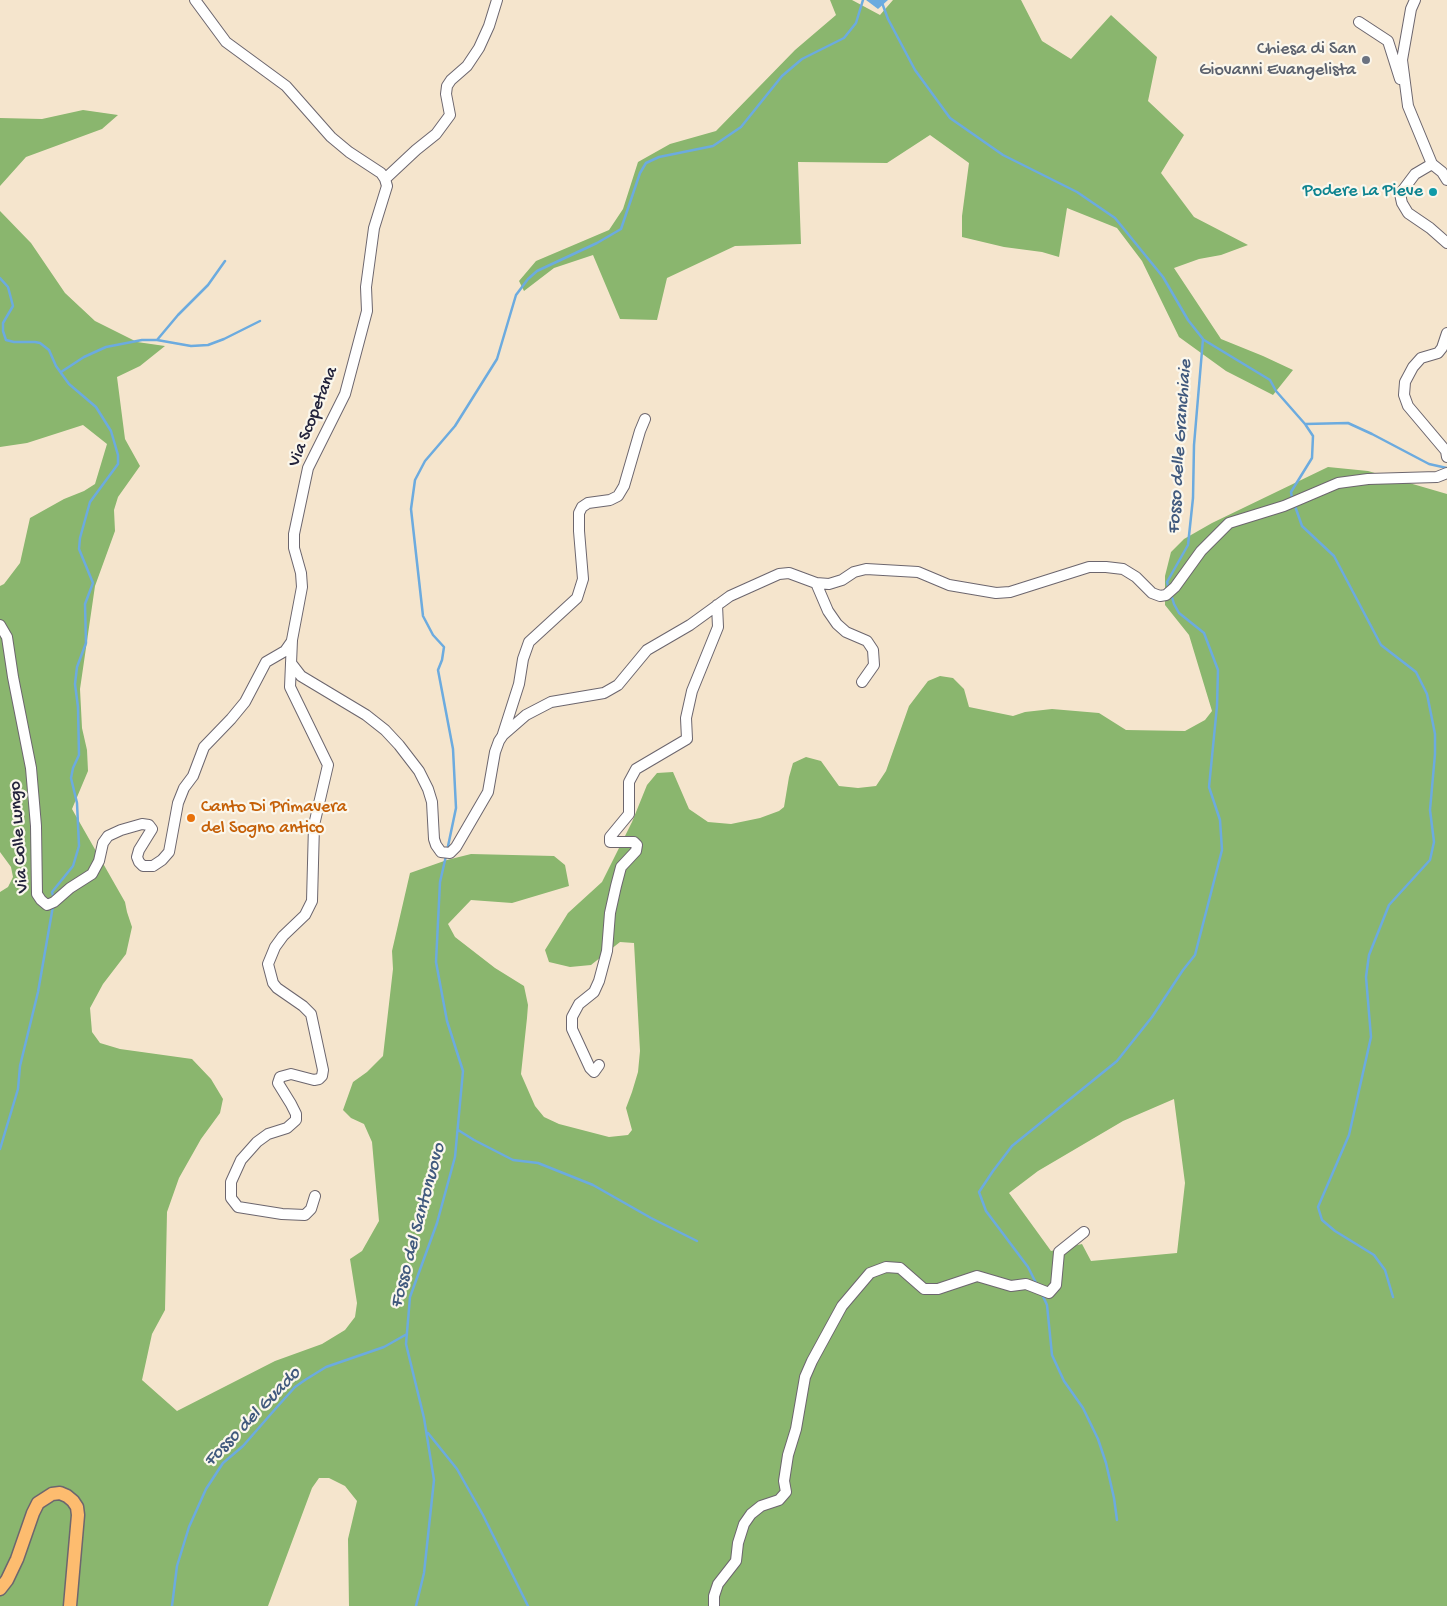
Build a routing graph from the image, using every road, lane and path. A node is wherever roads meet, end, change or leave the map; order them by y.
1 (195, 0) edge
2 (497, 0) edge
3 (1415, 0) edge
4 (1359, 22) dead end
5 (1408, 106) junction
6 (1432, 164) junction
7 (385, 179) junction
8 (1447, 180) edge
9 (1447, 243) edge
10 (1447, 333) edge
11 (645, 419) dead end
12 (1447, 457) edge
13 (1447, 473) edge
14 (816, 583) junction
15 (717, 605) junction
16 (0, 625) edge
17 (292, 640) junction
18 (291, 663) junction
19 (862, 682) dead end
20 (503, 735) junction
21 (599, 1065) dead end
22 (315, 1196) dead end
23 (1084, 1232) dead end
24 (0, 1589) edge
25 (70, 1606) edge
26 (714, 1606) edge

1 - 7 street
2 - 7 street
3 - 5 street
4 - 5 street
5 - 6 street
6 - 8 street
6 - 9 street
7 - 17 street, Via Scopetana
10 - 12 street
11 - 20 street
13 - 14 street
14 - 15 street
14 - 19 street
15 - 20 street
15 - 21 street
16 - 17 street, Via Colle Lungo
17 - 18 street, Via Scopetana
18 - 20 street
18 - 22 street, Via Scopetana
23 - 26 street
24 - 25 main road

